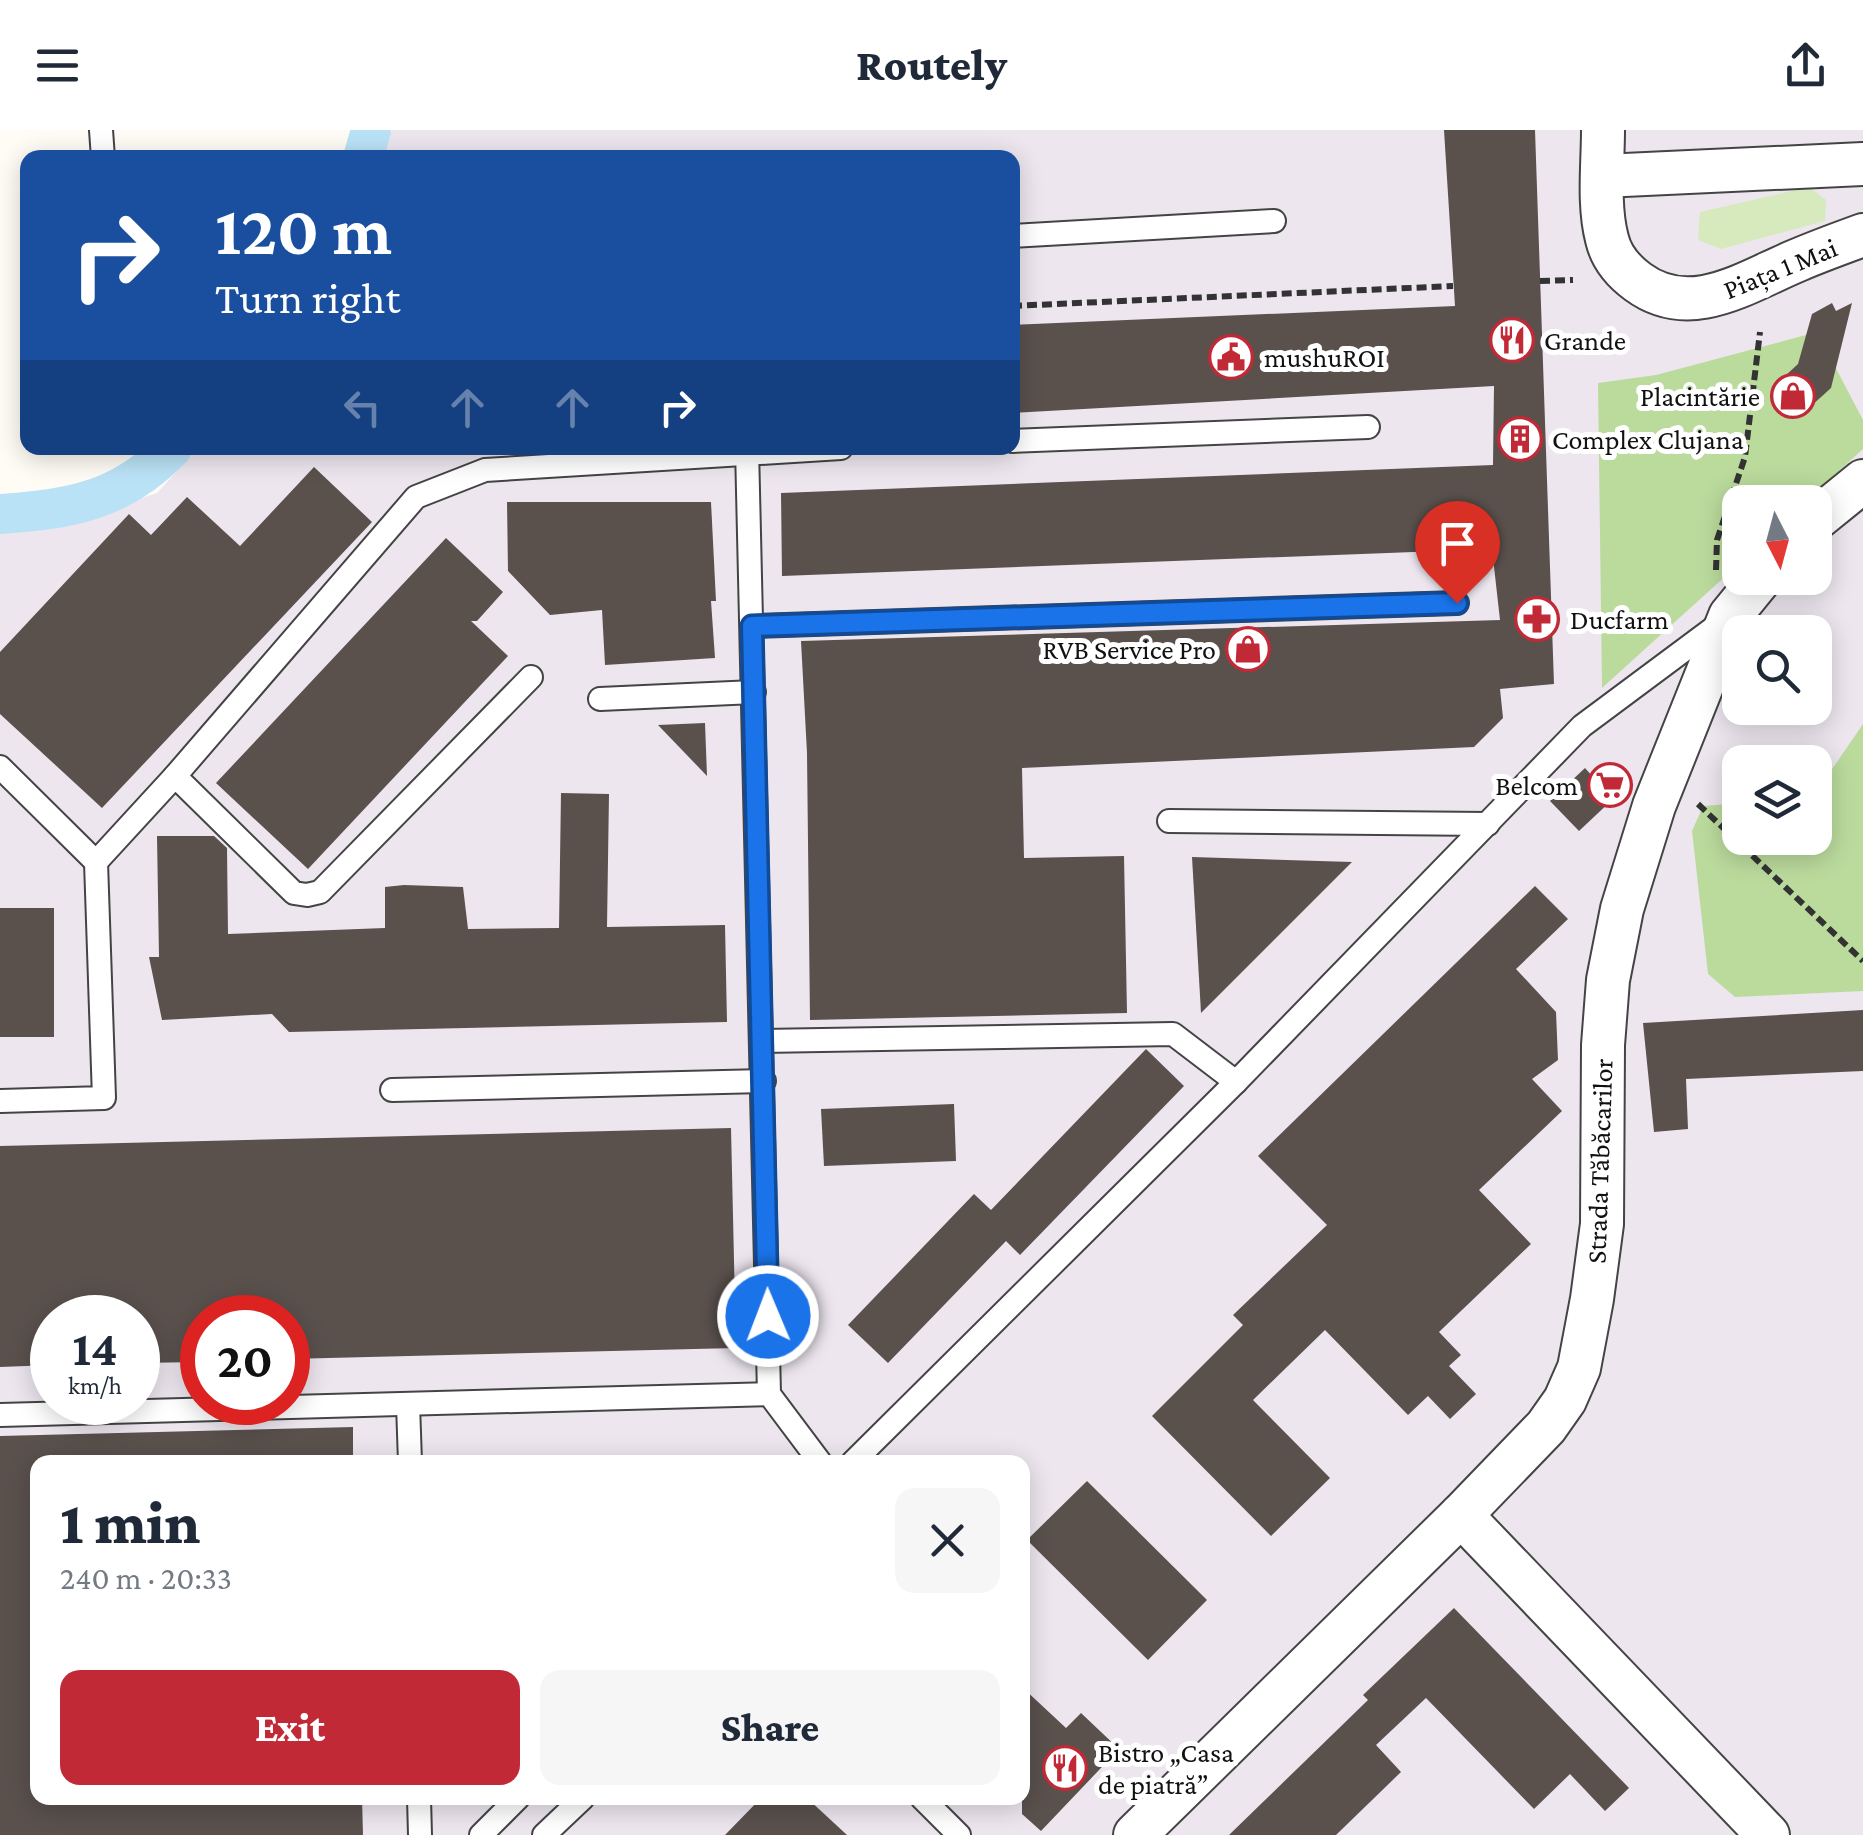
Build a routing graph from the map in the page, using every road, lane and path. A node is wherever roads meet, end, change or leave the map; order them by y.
1 (1603, 130) edge
2 (1863, 164) edge
3 (1603, 176) junction
4 (1274, 221) dead end
5 (1863, 235) edge
6 (1020, 236) edge
7 (1572, 280) dead end
8 (1540, 281) dead end
9 (1453, 286) dead end
10 (1020, 306) edge
11 (1760, 332) dead end
12 (1368, 427) dead end
13 (1020, 441) edge
14 (673, 455) edge
15 (748, 455) edge
16 (1863, 481) edge
17 (1832, 506) edge
18 (1746, 595) edge
19 (1457, 603) dead end
20 (1721, 622) junction
21 (752, 626) junction
22 (532, 677) dead end
23 (754, 692) junction
24 (600, 699) dead end
25 (0, 766) edge
26 (176, 776) junction
27 (1662, 787) junction
28 (1170, 821) dead end
29 (1488, 824) junction
30 (96, 862) junction
31 (1863, 962) edge
32 (761, 1041) junction
33 (764, 1081) junction
34 (1236, 1082) junction
35 (392, 1090) dead end
36 (0, 1101) edge
37 (769, 1394) junction
38 (408, 1404) junction
39 (0, 1415) edge
40 (410, 1455) edge
41 (815, 1455) edge
42 (859, 1455) edge
43 (1461, 1515) junction
44 (419, 1805) edge
45 (511, 1805) edge
46 (576, 1805) edge
47 (929, 1805) edge
48 (420, 1835) edge
49 (480, 1835) edge
50 (544, 1835) edge
51 (959, 1835) edge
52 (1135, 1835) edge
53 (1768, 1835) edge

1 - 3 street, Piața 1 Mai
2 - 3 street
3 - 5 street, Piața 1 Mai
4 - 6 lane
7 - 8 path
9 - 10 path
11 - 20 path
12 - 13 lane
14 - 26 lane
15 - 21 lane
16 - 17 street
18 - 20 street, Strada Tăbăcarilor
19 - 21 lane
20 - 27 street, Strada Tăbăcarilor
20 - 29 lane
21 - 23 lane
22 - 26 lane
23 - 24 lane
23 - 32 lane
25 - 30 lane
26 - 30 lane
27 - 31 path
27 - 43 street, Strada Tăbăcarilor
28 - 29 lane
29 - 34 lane
30 - 36 lane
32 - 33 lane
32 - 34 lane
33 - 35 lane
33 - 37 lane
34 - 42 lane
37 - 38 lane
37 - 41 lane
38 - 39 lane
38 - 40 lane
43 - 52 street, Strada Tăbăcarilor
43 - 53 street
44 - 48 lane
45 - 49 lane
46 - 50 lane
47 - 51 lane

